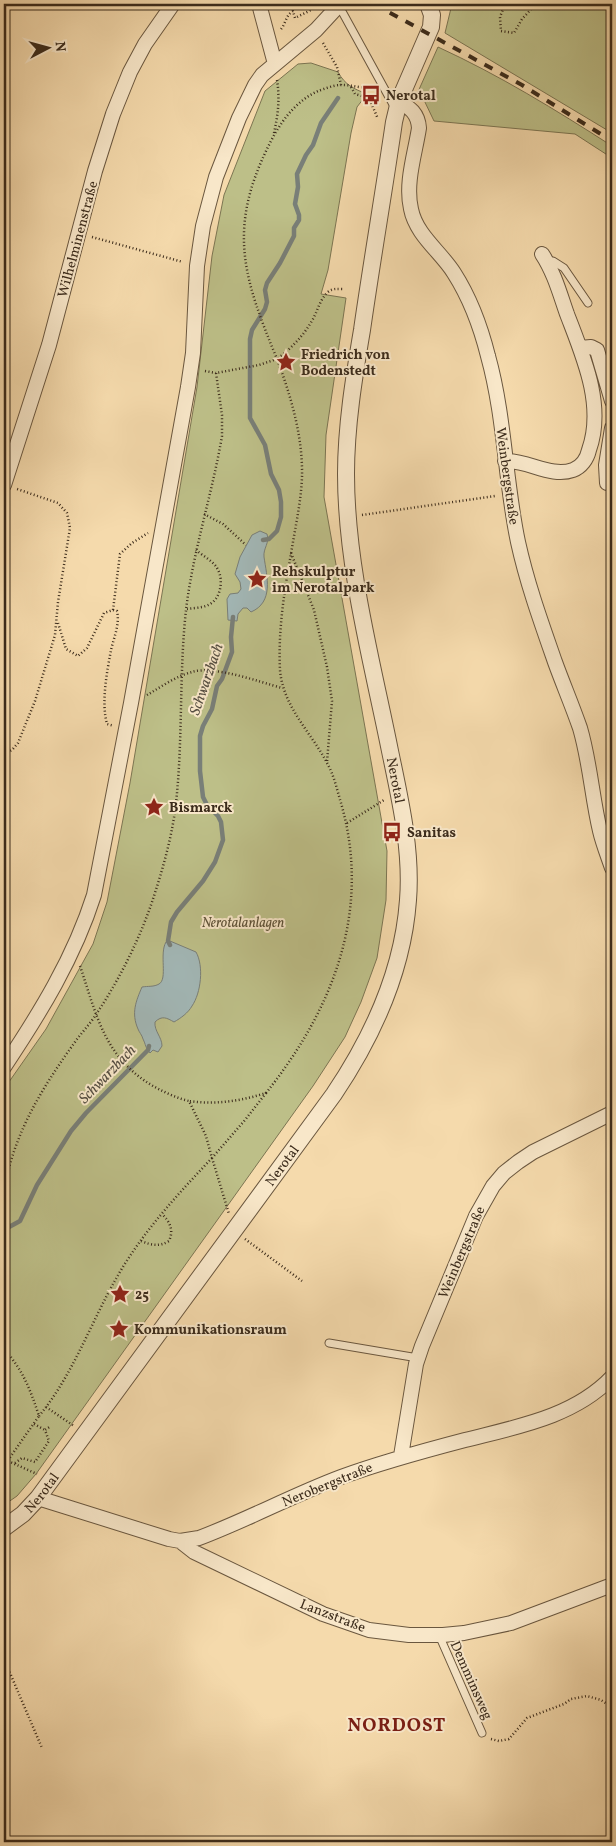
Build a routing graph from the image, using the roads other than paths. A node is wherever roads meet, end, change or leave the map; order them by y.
1 (173, 4) edge
2 (259, 4) edge
3 (339, 5) edge
4 (431, 5) edge
5 (275, 64) junction
6 (397, 105) junction
7 (545, 258) joint
8 (588, 303) dead end
9 (580, 348) junction
10 (612, 402) edge
11 (612, 428) edge
12 (506, 460) junction
13 (607, 483) dead end
14 (4, 485) edge
15 (612, 868) edge
16 (4, 1067) edge
17 (612, 1113) edge
18 (329, 1343) dead end
19 (418, 1358) junction
20 (612, 1377) edge
21 (402, 1456) junction
22 (38, 1498) junction
23 (4, 1528) edge
24 (180, 1541) junction
25 (612, 1585) edge
26 (439, 1635) junction
27 (482, 1733) road end

1 - 14 street, Wilhelminenstraße
2 - 5 street
3 - 5 street
3 - 6 lane
4 - 6 street, Nerotal
5 - 16 street
6 - 12 street, Weinbergstraße
6 - 22 street, Nerotal
7 - 8 lane
7 - 9 street
9 - 10 street
9 - 12 street
11 - 13 street
12 - 15 street, Weinbergstraße
17 - 19 street, Weinbergstraße
18 - 19 lane
19 - 21 street, Weinbergstraße
20 - 21 street, Nerobergstraße
21 - 24 street, Nerobergstraße
22 - 23 street, Nerotal
22 - 24 street, Nerobergstraße
24 - 26 street, Lanzstraße
25 - 26 street, Lanzstraße
26 - 27 lane, Demminsweg

